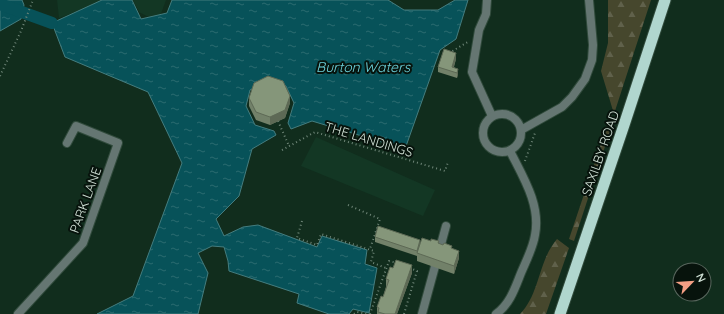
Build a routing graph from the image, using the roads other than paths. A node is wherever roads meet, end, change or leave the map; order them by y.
1 (487, 0) edge
2 (589, 0) edge
3 (665, 0) edge
4 (492, 116) junction
5 (521, 130) junction
6 (67, 143) dead end
7 (510, 151) junction
8 (446, 226) dead end
9 (18, 314) edge
10 (422, 314) edge
11 (496, 314) edge
12 (560, 314) edge

1 - 4 street
2 - 5 street
3 - 12 highway, SAXILBY ROAD
4 - 5 street
4 - 7 street
5 - 7 street
6 - 9 street, PARK LANE
7 - 11 street
8 - 10 street

